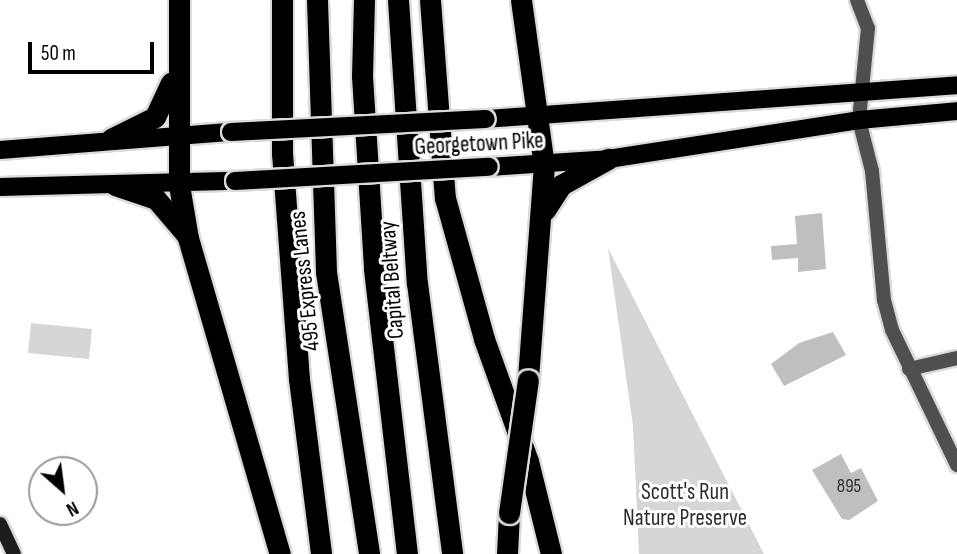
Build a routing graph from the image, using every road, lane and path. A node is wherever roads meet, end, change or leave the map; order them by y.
1 (179, 0) edge
2 (282, 0) edge
3 (317, 0) edge
4 (364, 0) edge
5 (398, 0) edge
6 (430, 0) edge
7 (521, 0) edge
8 (857, 0) edge
9 (176, 63) junction
10 (957, 85) edge
11 (863, 92) junction
12 (957, 111) edge
13 (537, 115) junction
14 (859, 120) junction
15 (178, 135) junction
16 (111, 139) junction
17 (1, 150) edge
18 (608, 159) junction
19 (544, 165) junction
20 (115, 185) junction
21 (179, 185) junction
22 (0, 187) edge
23 (543, 216) junction
24 (188, 238) junction
25 (957, 358) edge
26 (909, 369) junction
27 (957, 465) edge
28 (0, 524) edge
29 (14, 554) edge
30 (280, 554) edge
31 (321, 554) edge
32 (369, 554) edge
33 (407, 554) edge
34 (452, 554) edge
35 (507, 554) edge
36 (551, 554) edge

1 - 9 highway
2 - 31 highway
3 - 32 highway, 495 Express Lanes
4 - 33 highway
5 - 34 highway, Capital Beltway
6 - 36 highway
7 - 13 highway
8 - 11 street
9 - 15 highway
9 - 16 highway
10 - 11 main road, Georgetown Pike
11 - 13 main road, Georgetown Pike
11 - 14 street
12 - 14 main road, Georgetown Pike
13 - 15 main road, Georgetown Pike, bridge
13 - 19 highway
14 - 18 main road, Georgetown Pike
14 - 26 street
15 - 16 main road, Georgetown Pike
15 - 21 highway
16 - 17 main road, Georgetown Pike
18 - 19 main road, Georgetown Pike
18 - 23 highway
19 - 21 main road, Georgetown Pike, bridge
19 - 23 highway
20 - 21 main road, Georgetown Pike
20 - 22 main road, Georgetown Pike
20 - 24 highway
21 - 24 highway
23 - 35 highway, bridge
24 - 30 highway
25 - 26 street
26 - 27 street
28 - 29 street

